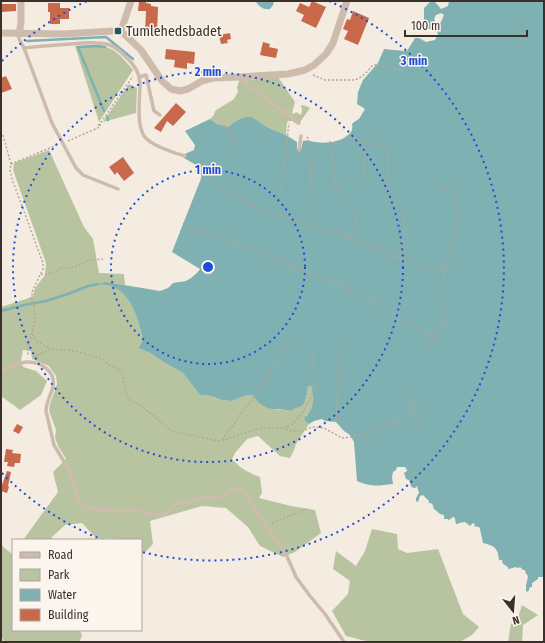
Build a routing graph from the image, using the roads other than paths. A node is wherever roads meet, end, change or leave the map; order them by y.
1 (21, 1) edge
2 (131, 1) edge
3 (347, 1) edge
4 (121, 31) junction
5 (1, 34) edge
6 (19, 34) junction
7 (24, 48) junction
8 (140, 77) junction
9 (240, 77) junction
10 (160, 115) dead end
11 (299, 123) dead end
12 (301, 136) dead end
13 (299, 150) dead end
14 (185, 156) dead end
15 (118, 189) dead end
16 (1, 370) edge
17 (344, 642) edge

1 - 6 street
2 - 4 street
3 - 9 street
4 - 6 street
4 - 9 street
5 - 6 street
6 - 7 lane
7 - 8 lane
7 - 15 lane
8 - 10 lane
8 - 14 lane
9 - 11 lane
12 - 13 lane
16 - 17 lane

